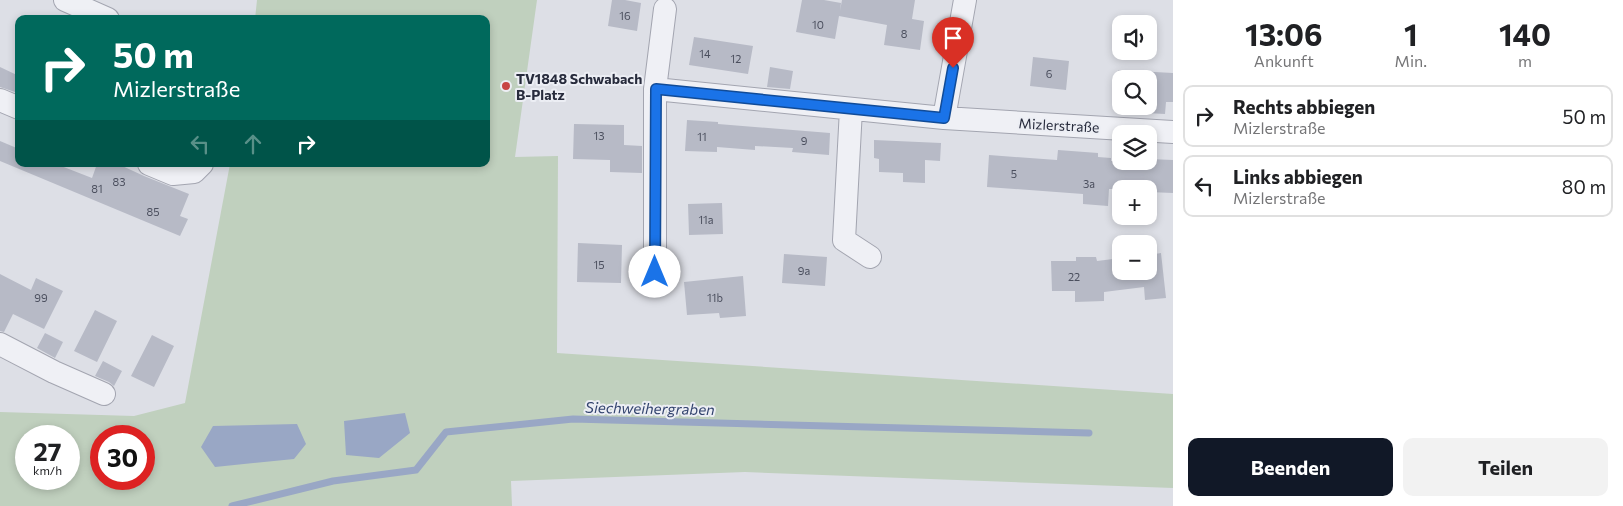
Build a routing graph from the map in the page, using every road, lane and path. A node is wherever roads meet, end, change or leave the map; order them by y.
1 (65, 0) edge
2 (965, 0) edge
3 (665, 9) dead end
4 (99, 15) edge
5 (656, 89) junction
6 (0, 100) edge
7 (15, 106) edge
8 (851, 109) junction
9 (944, 118) junction
10 (1173, 132) edge
11 (156, 167) edge
12 (199, 167) edge
13 (870, 257) dead end
14 (655, 272) dead end
15 (0, 344) edge
16 (104, 394) dead end

1 - 4 street
2 - 9 street
3 - 5 street
5 - 8 street, Mizlerstraße
5 - 14 street
6 - 7 street
8 - 9 street, Mizlerstraße
8 - 13 street
9 - 10 street, Mizlerstraße
11 - 12 street
15 - 16 street

